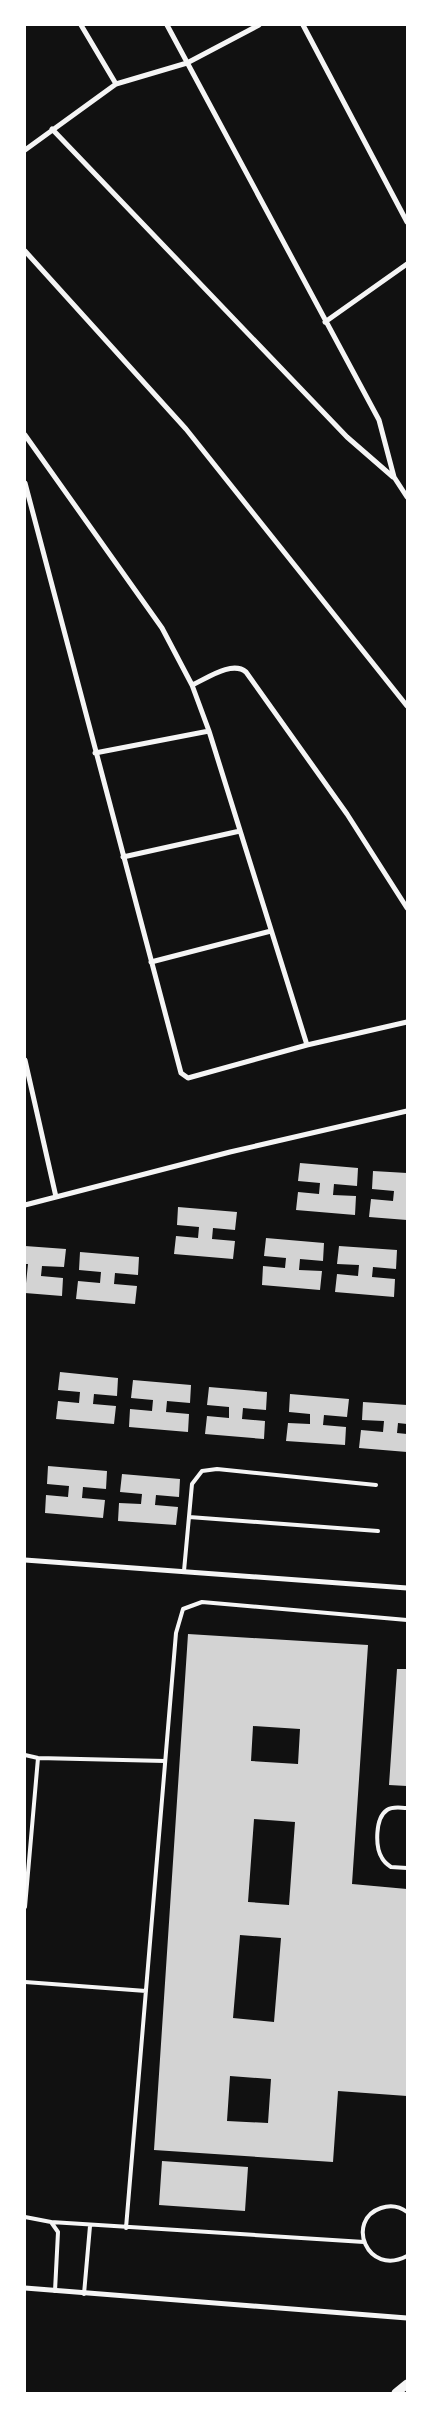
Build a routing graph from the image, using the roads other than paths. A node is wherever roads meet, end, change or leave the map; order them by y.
1 (81, 25) edge
2 (167, 25) edge
3 (259, 25) edge
4 (303, 25) edge
5 (187, 62) junction
6 (116, 84) junction
7 (52, 129) junction
8 (25, 149) edge
9 (407, 222) edge
10 (25, 251) edge
11 (407, 264) edge
12 (324, 322) junction
13 (25, 435) edge
14 (394, 477) junction
15 (25, 484) edge
16 (407, 497) edge
17 (192, 685) junction
18 (407, 706) edge
19 (208, 731) junction
20 (95, 753) junction
21 (240, 831) junction
22 (123, 857) junction
23 (407, 908) edge
24 (271, 931) junction
25 (151, 962) junction
26 (407, 1022) edge
27 (307, 1045) junction
28 (25, 1060) edge
29 (407, 1111) edge
30 (56, 1197) junction
31 (25, 1205) edge
32 (376, 1485) dead end
33 (189, 1517) junction
34 (378, 1531) dead end
35 (25, 1560) edge
36 (184, 1572) junction
37 (407, 1588) edge
38 (407, 1620) edge
39 (25, 1755) edge
40 (38, 1758) junction
41 (165, 1761) junction
42 (407, 1808) edge
43 (407, 1868) edge
44 (25, 1907) edge
45 (25, 1982) edge
46 (146, 1991) junction
47 (407, 2212) edge
48 (25, 2217) edge
49 (51, 2222) junction
50 (90, 2226) junction
51 (126, 2228) junction
52 (364, 2242) junction
53 (407, 2256) edge
54 (25, 2288) edge
55 (55, 2291) junction
56 (84, 2294) junction
57 (407, 2318) edge
58 (407, 2384) edge
59 (396, 2393) edge

1 - 6 street
2 - 5 street
3 - 5 street
4 - 9 street
5 - 6 street
5 - 12 street
6 - 7 street
7 - 8 street
7 - 14 street
10 - 18 street
11 - 12 street
12 - 14 street
13 - 17 street
14 - 16 street
15 - 20 street
17 - 19 street
17 - 23 street
19 - 20 street
19 - 21 street
20 - 22 street
21 - 22 street
21 - 24 street
22 - 25 street
24 - 25 street
24 - 27 street
25 - 27 street
26 - 27 street
28 - 30 street
29 - 30 street
30 - 31 street
32 - 33 lane
33 - 34 lane
33 - 36 lane
35 - 36 street
36 - 37 street
38 - 41 lane
39 - 40 lane
40 - 41 lane
40 - 44 lane
41 - 46 lane
42 - 43 lane
45 - 46 lane
46 - 51 lane
47 - 52 lane
48 - 49 lane
49 - 50 lane
49 - 55 lane
50 - 51 lane
50 - 56 lane
51 - 52 lane
52 - 53 lane
54 - 55 street
55 - 56 street
56 - 57 street
58 - 59 street

